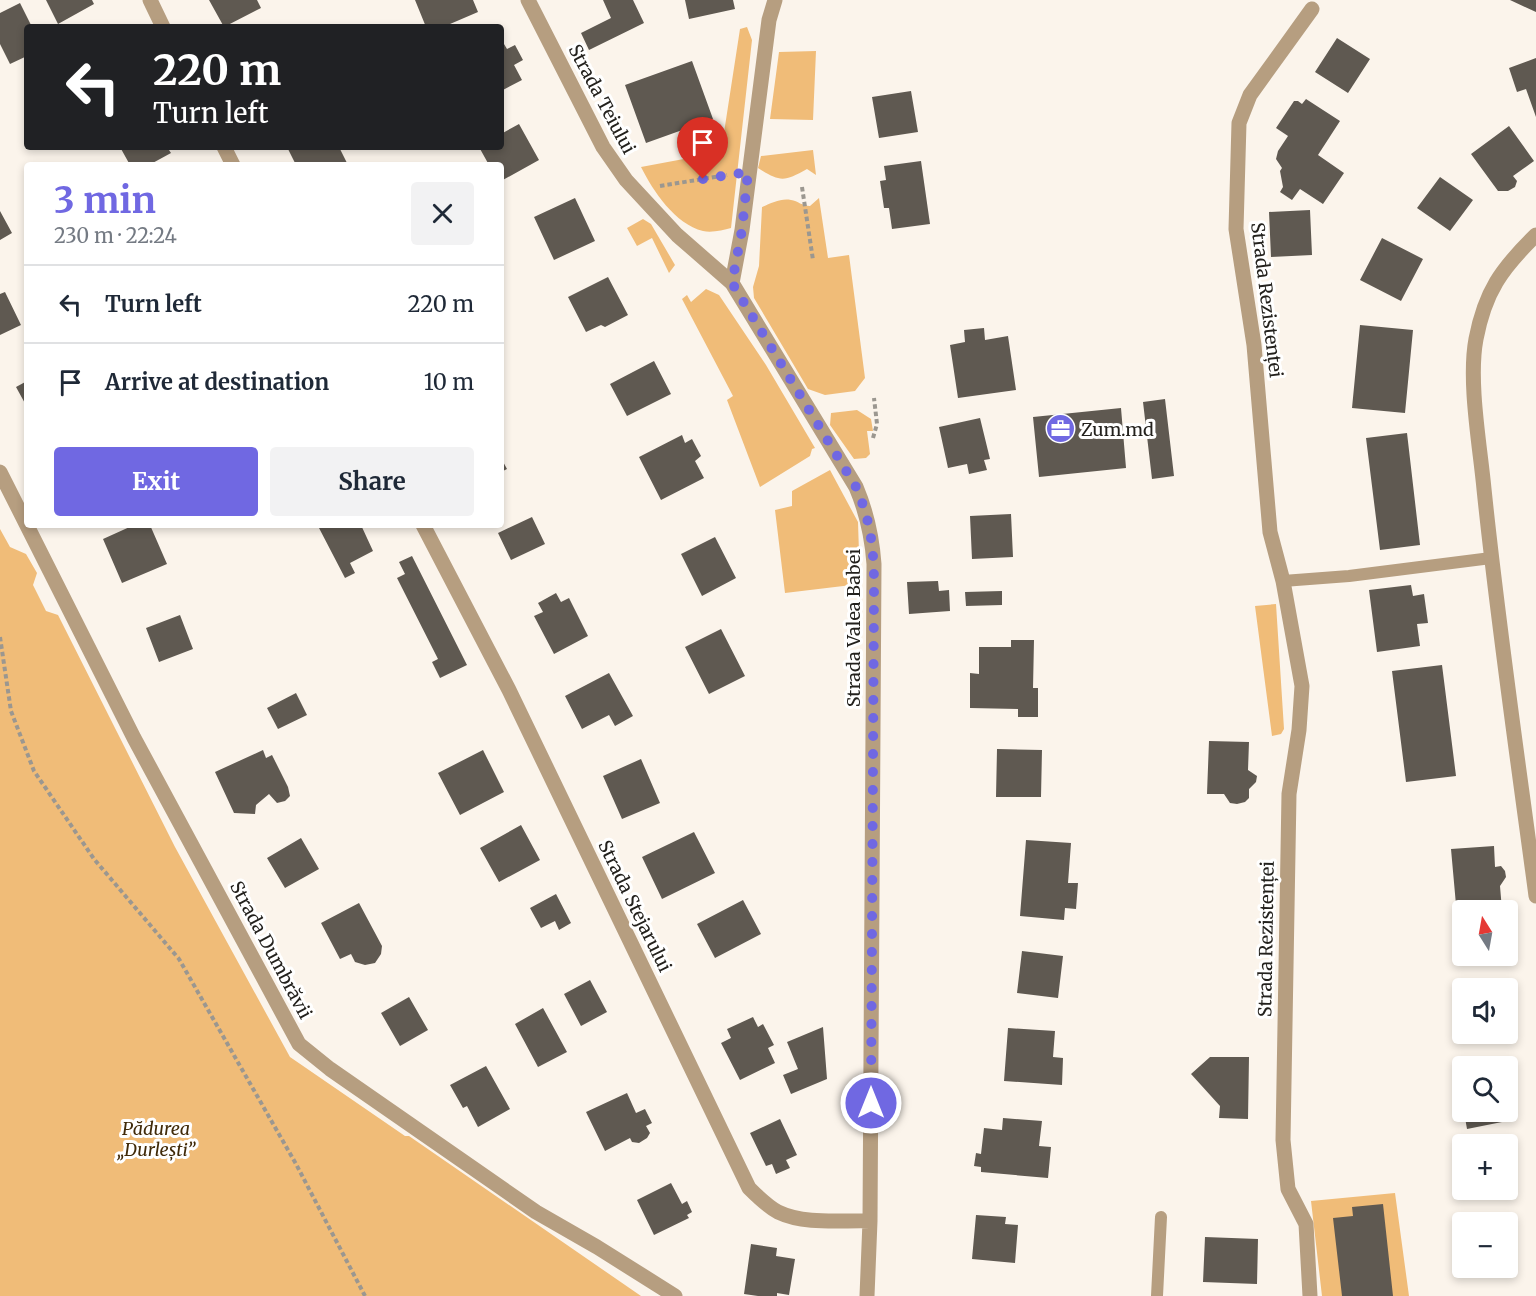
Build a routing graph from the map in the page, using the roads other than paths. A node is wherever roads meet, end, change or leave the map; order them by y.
1 (150, 0) edge
2 (528, 0) edge
3 (775, 0) edge
4 (1312, 9) dead end
5 (162, 24) edge
6 (1536, 236) edge
7 (732, 283) junction
8 (0, 472) edge
9 (24, 520) edge
10 (28, 528) edge
11 (425, 528) edge
12 (1491, 558) junction
13 (1283, 581) junction
14 (1536, 896) edge
15 (1161, 1217) dead end
16 (870, 1221) junction
17 (675, 1296) edge
18 (867, 1296) edge
19 (1157, 1296) edge
20 (1310, 1296) edge

1 - 5 street
2 - 7 street, Strada Teiului
3 - 7 street
4 - 13 street, Strada Rezistenței
6 - 12 street
7 - 16 street, Strada Valea Babei
8 - 9 street, Strada Dumbrăvii
10 - 17 street, Strada Dumbrăvii
11 - 16 street, Strada Stejarului
12 - 13 lane
12 - 14 street
13 - 20 street, Strada Rezistenței
15 - 19 lane
16 - 18 street, Strada Valea Babei

